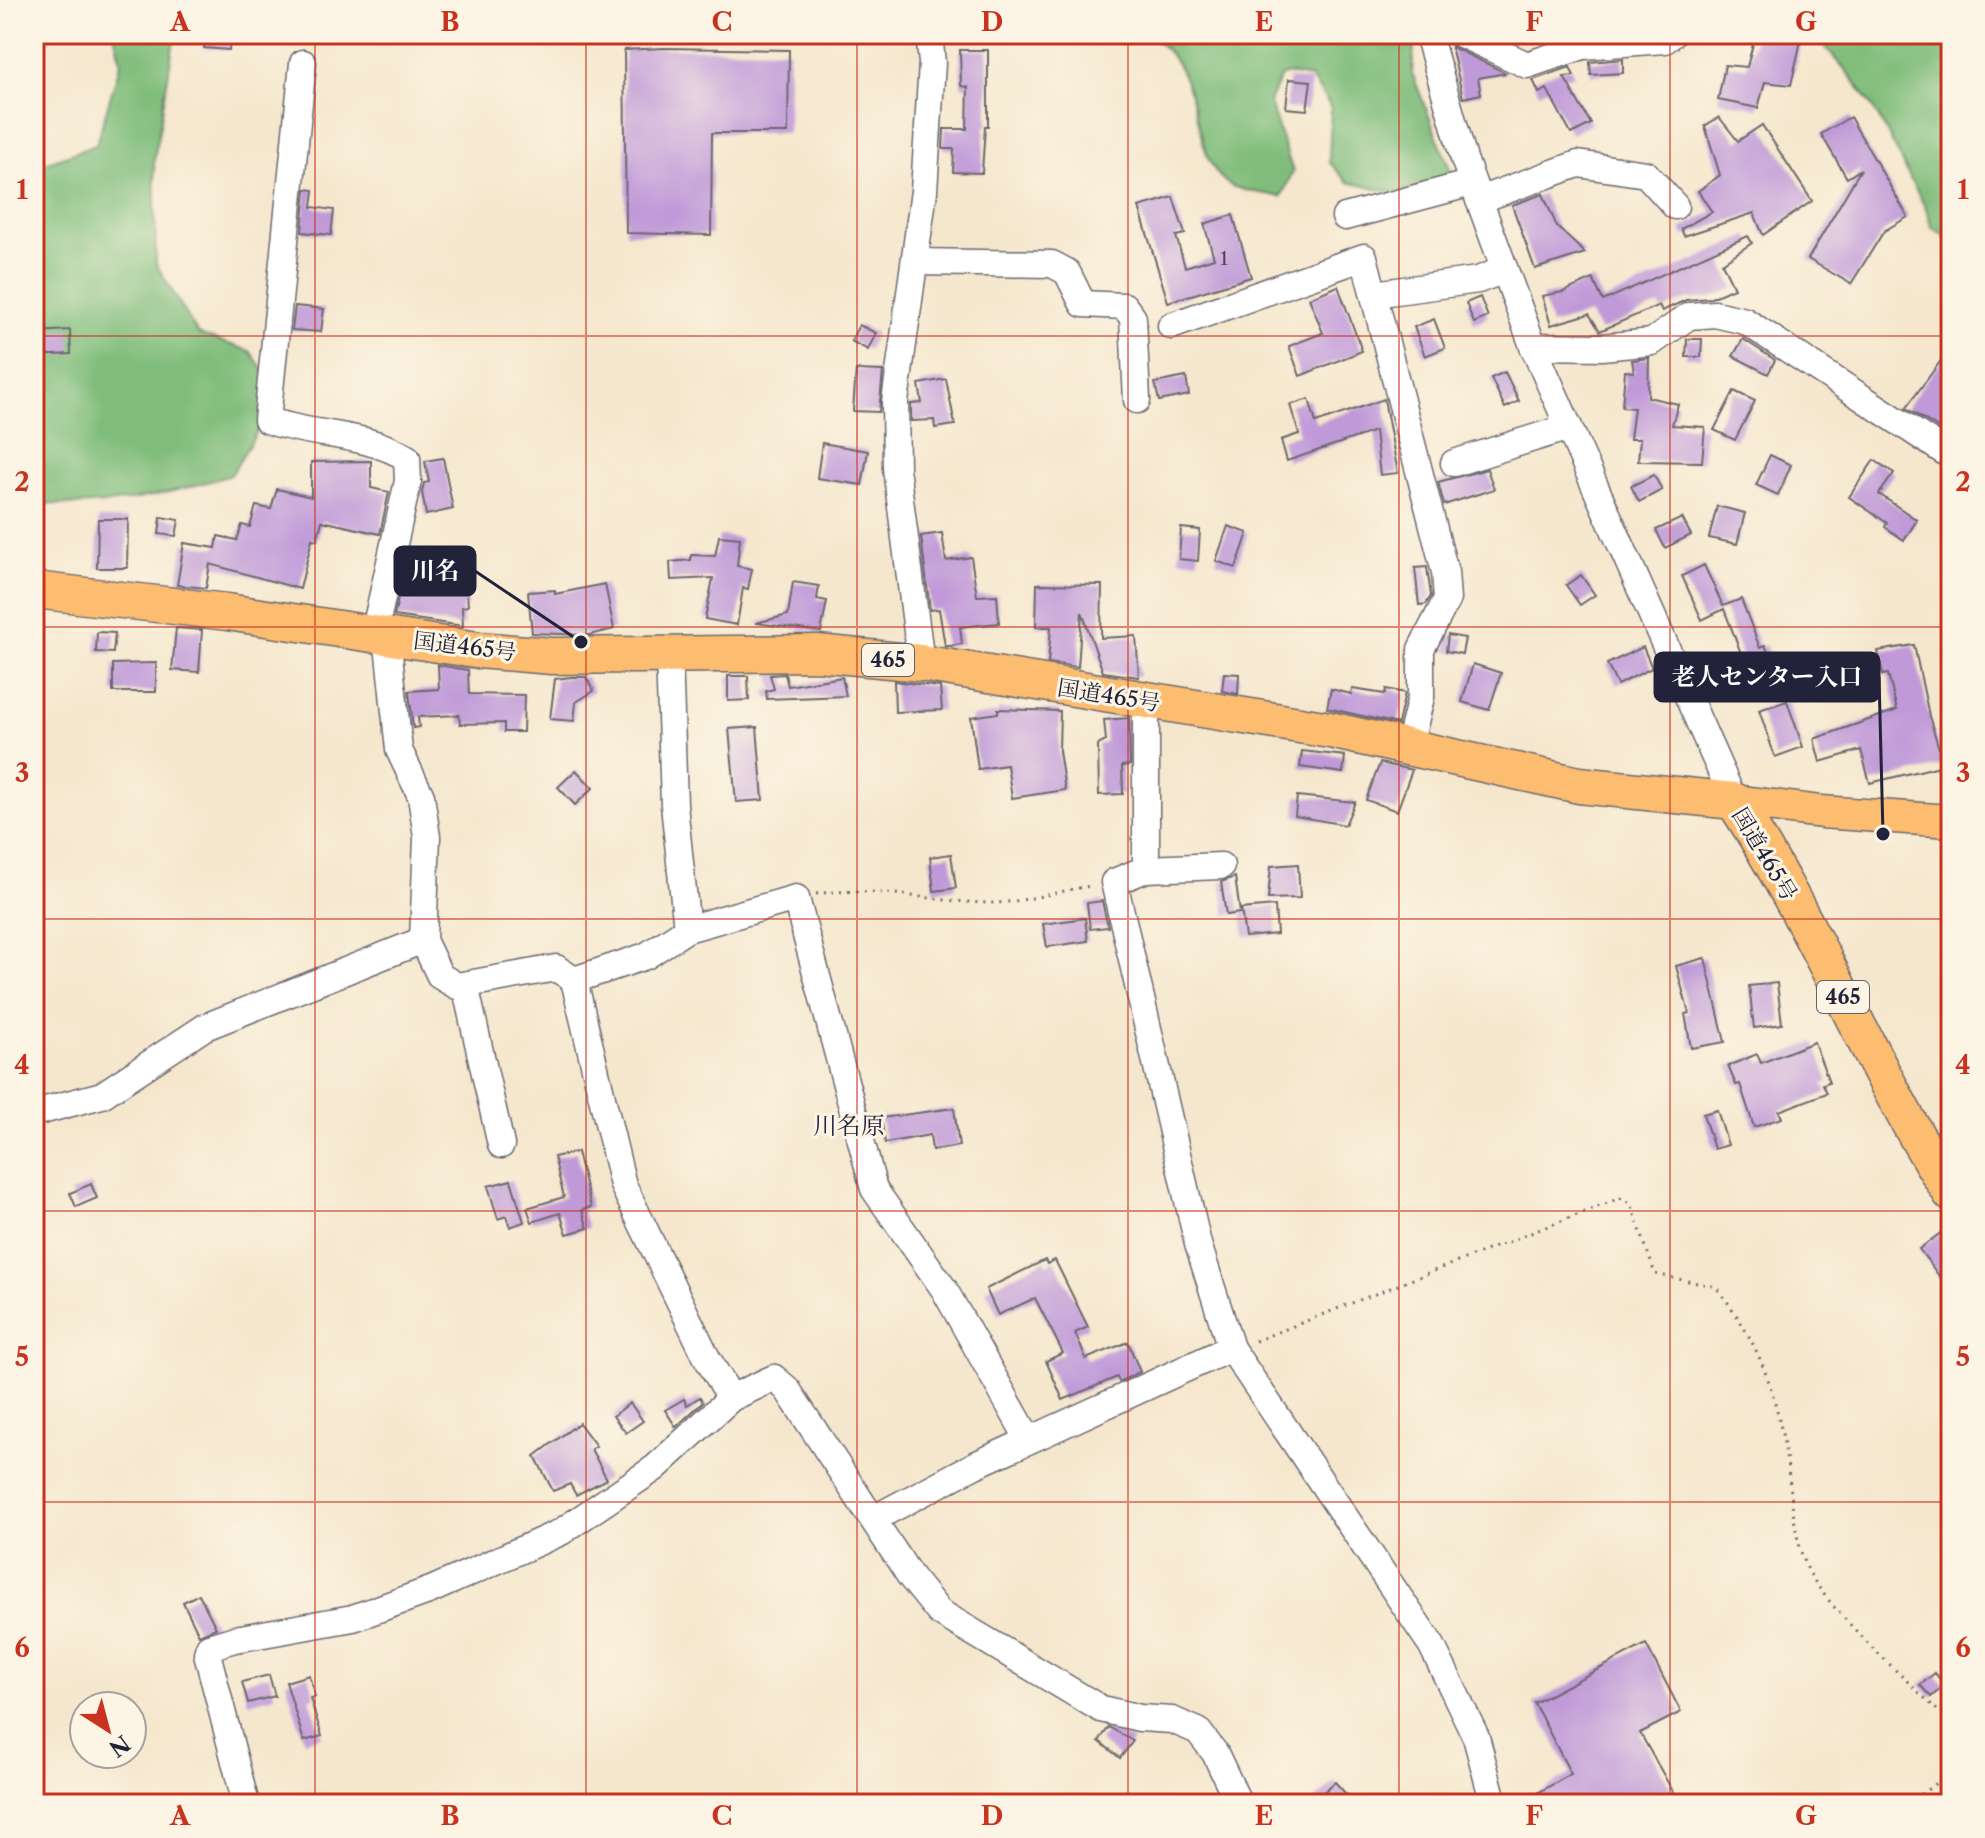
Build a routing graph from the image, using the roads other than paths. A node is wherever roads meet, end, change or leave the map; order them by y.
1 (929, 34) edge
2 (1428, 34) edge
3 (1461, 34) edge
4 (1673, 34) edge
5 (303, 63) dead end
6 (1476, 192) junction
7 (1675, 206) dead end
8 (1345, 217) dead end
9 (916, 262) junction
10 (1504, 270) junction
11 (1374, 294) junction
12 (1171, 326) dead end
13 (1533, 346) junction
14 (1137, 400) dead end
15 (1569, 427) junction
16 (1951, 456) edge
17 (1454, 463) dead end
18 (34, 590) edge
19 (381, 634) junction
20 (669, 655) junction
21 (921, 663) junction
22 (1146, 701) junction
23 (1409, 747) junction
24 (1734, 801) junction
25 (1951, 821) edge
26 (1221, 866) dead end
27 (1146, 869) junction
28 (687, 929) junction
29 (423, 940) junction
30 (574, 980) junction
31 (465, 985) junction
32 (34, 1113) edge
33 (501, 1145) dead end
34 (1951, 1193) edge
35 (1231, 1348) junction
36 (731, 1398) junction
37 (1029, 1440) junction
38 (873, 1519) junction
39 (246, 1804) edge
40 (1239, 1804) edge
41 (1494, 1804) edge

1 - 9 street
2 - 6 street
3 - 4 street
5 - 19 street
6 - 7 street
6 - 8 street
6 - 10 street
9 - 14 street
9 - 21 street
10 - 11 street
10 - 13 street
11 - 12 street
11 - 23 street
13 - 15 street
13 - 16 street
15 - 17 street
15 - 24 street
18 - 19 highway, 国道465号 / 465
19 - 20 highway, 国道465号 / 465
19 - 29 street
20 - 21 highway, 国道465号 / 465
20 - 28 street
21 - 22 highway, 国道465号 / 465
22 - 23 highway, 国道465号 / 465
22 - 27 street
23 - 24 highway, 国道465号 / 465
24 - 25 main road
24 - 34 highway, 国道465号 / 465
26 - 27 street
27 - 35 street
28 - 30 street
28 - 37 street
29 - 31 street
29 - 32 street
30 - 31 street
30 - 36 street
31 - 33 street
35 - 37 street
35 - 41 street
36 - 38 street
36 - 39 street
37 - 38 street
38 - 40 street

